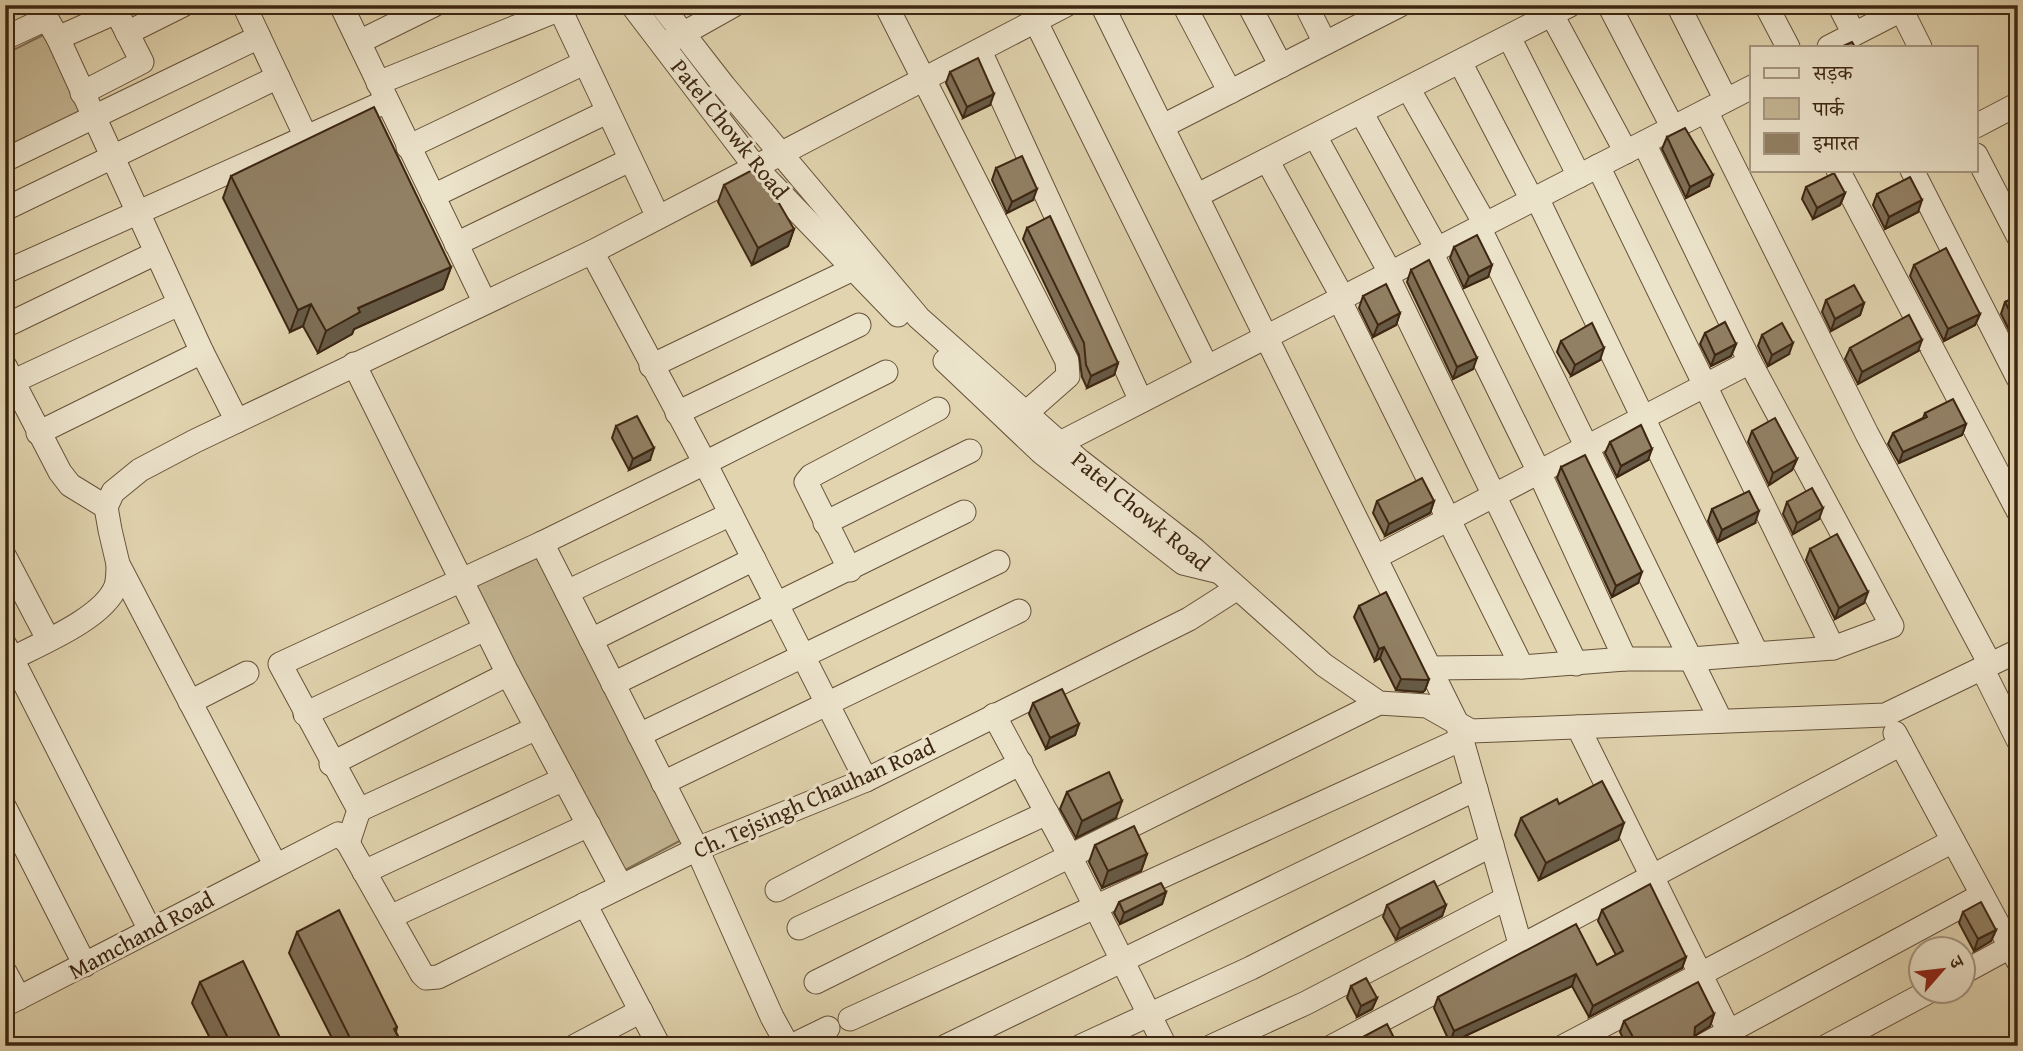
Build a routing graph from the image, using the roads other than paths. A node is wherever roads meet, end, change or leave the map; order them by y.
1 (183, 5) edge
2 (244, 5) edge
3 (341, 5) edge
4 (434, 5) edge
5 (632, 5) edge
6 (661, 5) edge
7 (734, 5) edge
8 (886, 5) edge
9 (1066, 5) edge
10 (1102, 5) edge
11 (1184, 5) edge
12 (1250, 5) edge
13 (1306, 5) edge
14 (1400, 5) edge
15 (1609, 5) edge
16 (1678, 5) edge
17 (1766, 5) edge
18 (1839, 5) edge
19 (562, 6) edge
20 (1903, 7) edge
21 (114, 8) edge
22 (1561, 10) edge
23 (1374, 11) edge
24 (49, 16) edge
25 (1036, 22) junction
26 (127, 33) junction
27 (259, 37) junction
28 (1509, 37) junction
29 (5, 38) edge
30 (673, 39) junction
31 (1845, 42) edge
32 (359, 43) junction
33 (1325, 43) junction
34 (1787, 46) edge
35 (1920, 46) edge
36 (980, 51) junction
37 (142, 62) junction
38 (1460, 62) junction
39 (584, 63) junction
40 (1281, 66) junction
41 (278, 77) junction
42 (923, 80) junction
43 (1408, 88) junction
44 (1750, 88) edge
45 (155, 89) junction
46 (383, 92) junction
47 (1230, 92) junction
48 (82, 93) junction
49 (2018, 104) edge
50 (1716, 106) junction
51 (607, 112) junction
52 (1361, 112) junction
53 (94, 119) junction
54 (1978, 125) edge
55 (1163, 126) junction
56 (1673, 128) junction
57 (1315, 136) junction
58 (306, 137) junction
59 (408, 147) junction
60 (1635, 147) junction
61 (780, 155) junction
62 (112, 158) junction
63 (1978, 159) edge
64 (5, 160) edge
65 (630, 160) junction
66 (1267, 160) junction
67 (756, 168) junction
68 (1588, 171) junction
69 (1839, 172) edge
70 (1913, 172) edge
71 (1198, 195) junction
72 (433, 196) junction
73 (1534, 199) junction
74 (5, 209) edge
75 (139, 213) junction
76 (658, 217) junction
77 (1482, 226) junction
78 (2018, 236) edge
79 (456, 244) junction
80 (1434, 251) junction
81 (592, 252) junction
82 (156, 253) junction
83 (853, 269) junction
84 (5, 272) edge
85 (1389, 274) junction
86 (1341, 298) junction
87 (484, 301) junction
88 (179, 304) junction
89 (5, 326) edge
90 (859, 326) dead end
91 (1268, 336) junction
92 (202, 352) junction
93 (1750, 362) junction
94 (354, 364) junction
95 (651, 366) junction
96 (1206, 368) junction
97 (887, 372) dead end
98 (9, 374) edge
99 (2018, 378) edge
100 (1704, 385) junction
101 (1141, 401) junction
102 (938, 409) dead end
103 (677, 413) junction
104 (1026, 413) junction
105 (1643, 417) junction
106 (237, 421) junction
107 (38, 433) junction
108 (1060, 443) junction
109 (1588, 446) junction
110 (970, 451) dead end
111 (705, 463) junction
112 (1539, 471) junction
113 (1495, 494) junction
114 (106, 507) junction
115 (2018, 511) edge
116 (964, 512) dead end
117 (731, 514) junction
118 (1449, 519) junction
119 (825, 523) junction
120 (542, 543) junction
121 (5, 557) edge
122 (1376, 557) junction
123 (754, 559) junction
124 (999, 562) dead end
125 (118, 564) junction
126 (850, 570) junction
127 (1216, 571) junction
128 (460, 580) junction
129 (1236, 589) junction
130 (567, 592) junction
131 (776, 606) junction
132 (1019, 611) dead end
133 (485, 629) junction
134 (48, 639) junction
135 (591, 640) junction
136 (1833, 648) junction
137 (2018, 651) edge
138 (1756, 654) junction
139 (8, 655) edge
140 (803, 658) junction
141 (1625, 659) junction
142 (1691, 659) junction
143 (1576, 664) junction
144 (1986, 666) junction
145 (1522, 667) junction
146 (1430, 668) junction
147 (247, 673) dead end
148 (508, 674) junction
149 (613, 684) junction
150 (190, 702) junction
151 (1379, 703) junction
152 (827, 705) junction
153 (305, 714) junction
154 (994, 715) junction
155 (1885, 715) junction
156 (1721, 721) junction
157 (1578, 727) junction
158 (537, 728) junction
159 (1459, 731) junction
160 (639, 735) junction
161 (2018, 740) edge
162 (1901, 744) junction
163 (1021, 762) junction
164 (331, 764) junction
165 (564, 779) junction
166 (866, 780) junction
167 (663, 783) junction
168 (1476, 789) junction
169 (5, 808) edge
170 (359, 810) junction
171 (1047, 813) junction
172 (590, 825) junction
173 (1953, 841) junction
174 (348, 843) junction
175 (1492, 845) junction
176 (697, 849) junction
177 (1070, 856) junction
178 (275, 864) junction
179 (364, 872) junction
180 (1652, 876) junction
181 (621, 886) junction
182 (777, 890) dead end
183 (1982, 895) junction
184 (1507, 898) junction
185 (585, 904) junction
186 (1096, 907) junction
187 (390, 917) junction
188 (799, 928) dead end
189 (150, 930) junction
190 (1521, 947) junction
191 (2014, 954) edge
192 (1122, 959) junction
193 (85, 965) junction
194 (1978, 967) edge
195 (5, 972) edge
196 (1700, 975) junction
197 (816, 982) dead end
198 (12, 1001) edge
199 (1908, 1003) edge
200 (641, 1011) junction
201 (1150, 1014) junction
202 (1732, 1039) edge
203 (575, 1046) edge
204 (659, 1046) edge
205 (790, 1046) edge
206 (946, 1046) edge
207 (1081, 1046) edge
208 (1165, 1046) edge
209 (1212, 1046) edge
210 (1333, 1046) edge
211 (1564, 1046) edge
212 (1702, 1046) edge
213 (1828, 1046) edge

1 - 26 street
2 - 27 street
3 - 32 street
4 - 32 street
5 - 30 street, Patel Chowk Road
6 - 30 street, Patel Chowk Road
7 - 30 street
8 - 42 street
9 - 25 street
10 - 55 street
11 - 47 street
12 - 40 street
13 - 33 street
14 - 23 street
15 - 56 street
16 - 50 street
17 - 34 street
18 - 31 street
19 - 39 street
19 - 46 street
20 - 31 street
20 - 35 street
21 - 24 street
21 - 26 street
22 - 28 street
22 - 60 street
23 - 33 street
24 - 29 street
24 - 48 street
25 - 36 street
25 - 96 street
26 - 37 street
27 - 41 street
27 - 45 street
28 - 38 street
28 - 68 street
30 - 61 street, Patel Chowk Road
30 - 67 street, Patel Chowk Road
32 - 46 street
33 - 40 street
36 - 42 street
36 - 101 street
37 - 45 street
37 - 48 street
38 - 43 street
38 - 73 street
39 - 51 street
39 - 59 street
40 - 47 street
41 - 58 street
41 - 62 street
42 - 61 street
42 - 104 street
43 - 52 street
43 - 77 street
44 - 50 street
45 - 53 street
46 - 58 street
46 - 59 street
47 - 55 street
48 - 53 street
49 - 54 street
50 - 56 street
50 - 144 street
51 - 65 street
51 - 72 street
52 - 57 street
52 - 80 street
53 - 62 street
53 - 64 street
55 - 71 street
56 - 60 street
57 - 66 street
57 - 85 street
58 - 75 street
59 - 72 street
60 - 68 street
60 - 93 street
61 - 67 street
61 - 104 street, Patel Chowk Road
62 - 74 street
62 - 75 street
63 - 78 street
65 - 76 street
65 - 79 street
66 - 71 street
66 - 86 street
67 - 76 street
67 - 83 street, Patel Chowk Road
68 - 73 street
68 - 100 street
69 - 115 street
70 - 99 street
71 - 91 street
72 - 79 street
73 - 77 street
73 - 105 street
75 - 82 street
75 - 84 street
76 - 81 street
77 - 80 street
77 - 109 street
79 - 87 street
80 - 85 street
80 - 112 street
81 - 87 street
81 - 95 street
82 - 88 street
82 - 89 street
83 - 95 street
83 - 127 street, Patel Chowk Road
85 - 86 street
85 - 113 street
86 - 91 street
86 - 118 street
87 - 94 street
88 - 92 street
88 - 98 street
90 - 103 street
91 - 96 street
91 - 122 street
92 - 106 street
92 - 107 street
93 - 100 street
93 - 136 street
94 - 106 street
94 - 128 street
95 - 103 street
96 - 101 street
97 - 111 street
98 - 107 street
100 - 105 street
100 - 136 street
101 - 108 street
102 - 119 street
103 - 111 street
104 - 108 street, Patel Chowk Road
105 - 109 street
105 - 138 street
106 - 114 street
107 - 114 street
108 - 127 street, Patel Chowk Road
109 - 112 street
109 - 142 street
110 - 119 street
111 - 117 street
111 - 120 street
112 - 113 street
112 - 141 street
113 - 118 street
113 - 143 street
114 - 125 street
116 - 126 street
117 - 123 street
117 - 130 street
118 - 122 street
118 - 145 street
119 - 126 street
120 - 128 street
120 - 130 street
121 - 134 street
122 - 146 street
123 - 131 street
123 - 135 street
124 - 140 street
125 - 134 street
125 - 150 street
126 - 131 street
127 - 129 street
128 - 133 street
128 - 153 street
129 - 151 street
129 - 154 street, Ch. Tejsingh Chauhan Road
130 - 135 street
131 - 140 street
131 - 149 street
132 - 152 street
133 - 148 street
133 - 153 street
134 - 139 street
135 - 149 street
136 - 138 street
137 - 144 street
138 - 142 street
139 - 189 street
140 - 152 street
140 - 160 street
141 - 142 street
141 - 143 street
142 - 156 street
143 - 145 street
144 - 155 street
144 - 161 street
145 - 146 street
146 - 159 street
147 - 150 street
148 - 158 street
148 - 164 street
149 - 160 street
150 - 178 street
151 - 159 street
151 - 177 street
152 - 166 street
152 - 167 street
153 - 164 street
154 - 163 street
154 - 166 street, Ch. Tejsingh Chauhan Road
155 - 156 street
155 - 162 street
156 - 157 street
157 - 159 street
157 - 180 street
158 - 165 street
158 - 170 street
159 - 168 street
159 - 186 street
160 - 167 street
162 - 173 street
162 - 180 street
163 - 171 street
163 - 182 street
164 - 170 street
165 - 172 street
165 - 179 street
166 - 176 street, Ch. Tejsingh Chauhan Road
167 - 176 street
168 - 175 street
168 - 192 street
169 - 193 street
170 - 174 street
171 - 177 street
171 - 188 street
172 - 181 street
172 - 187 street
173 - 183 street
173 - 196 street
174 - 178 street, Mamchand Road
174 - 179 street
175 - 184 street
175 - 201 street
176 - 181 street, Ch. Tejsingh Chauhan Road
176 - 205 street
177 - 186 street
177 - 197 street
178 - 189 street, Mamchand Road
179 - 187 street
180 - 190 street
180 - 196 street
181 - 185 street, Ch. Tejsingh Chauhan Road
183 - 191 street
183 - 202 street
184 - 190 street
184 - 209 street
185 - 187 street, Ch. Tejsingh Chauhan Road
185 - 200 street
186 - 192 street
186 - 205 street
189 - 193 street, Mamchand Road
190 - 210 street
191 - 194 street
192 - 201 street
192 - 206 street
193 - 198 street, Mamchand Road
195 - 198 street
196 - 202 street
196 - 211 street
199 - 213 street
200 - 203 street
200 - 204 street
201 - 207 street
201 - 208 street
202 - 212 street

